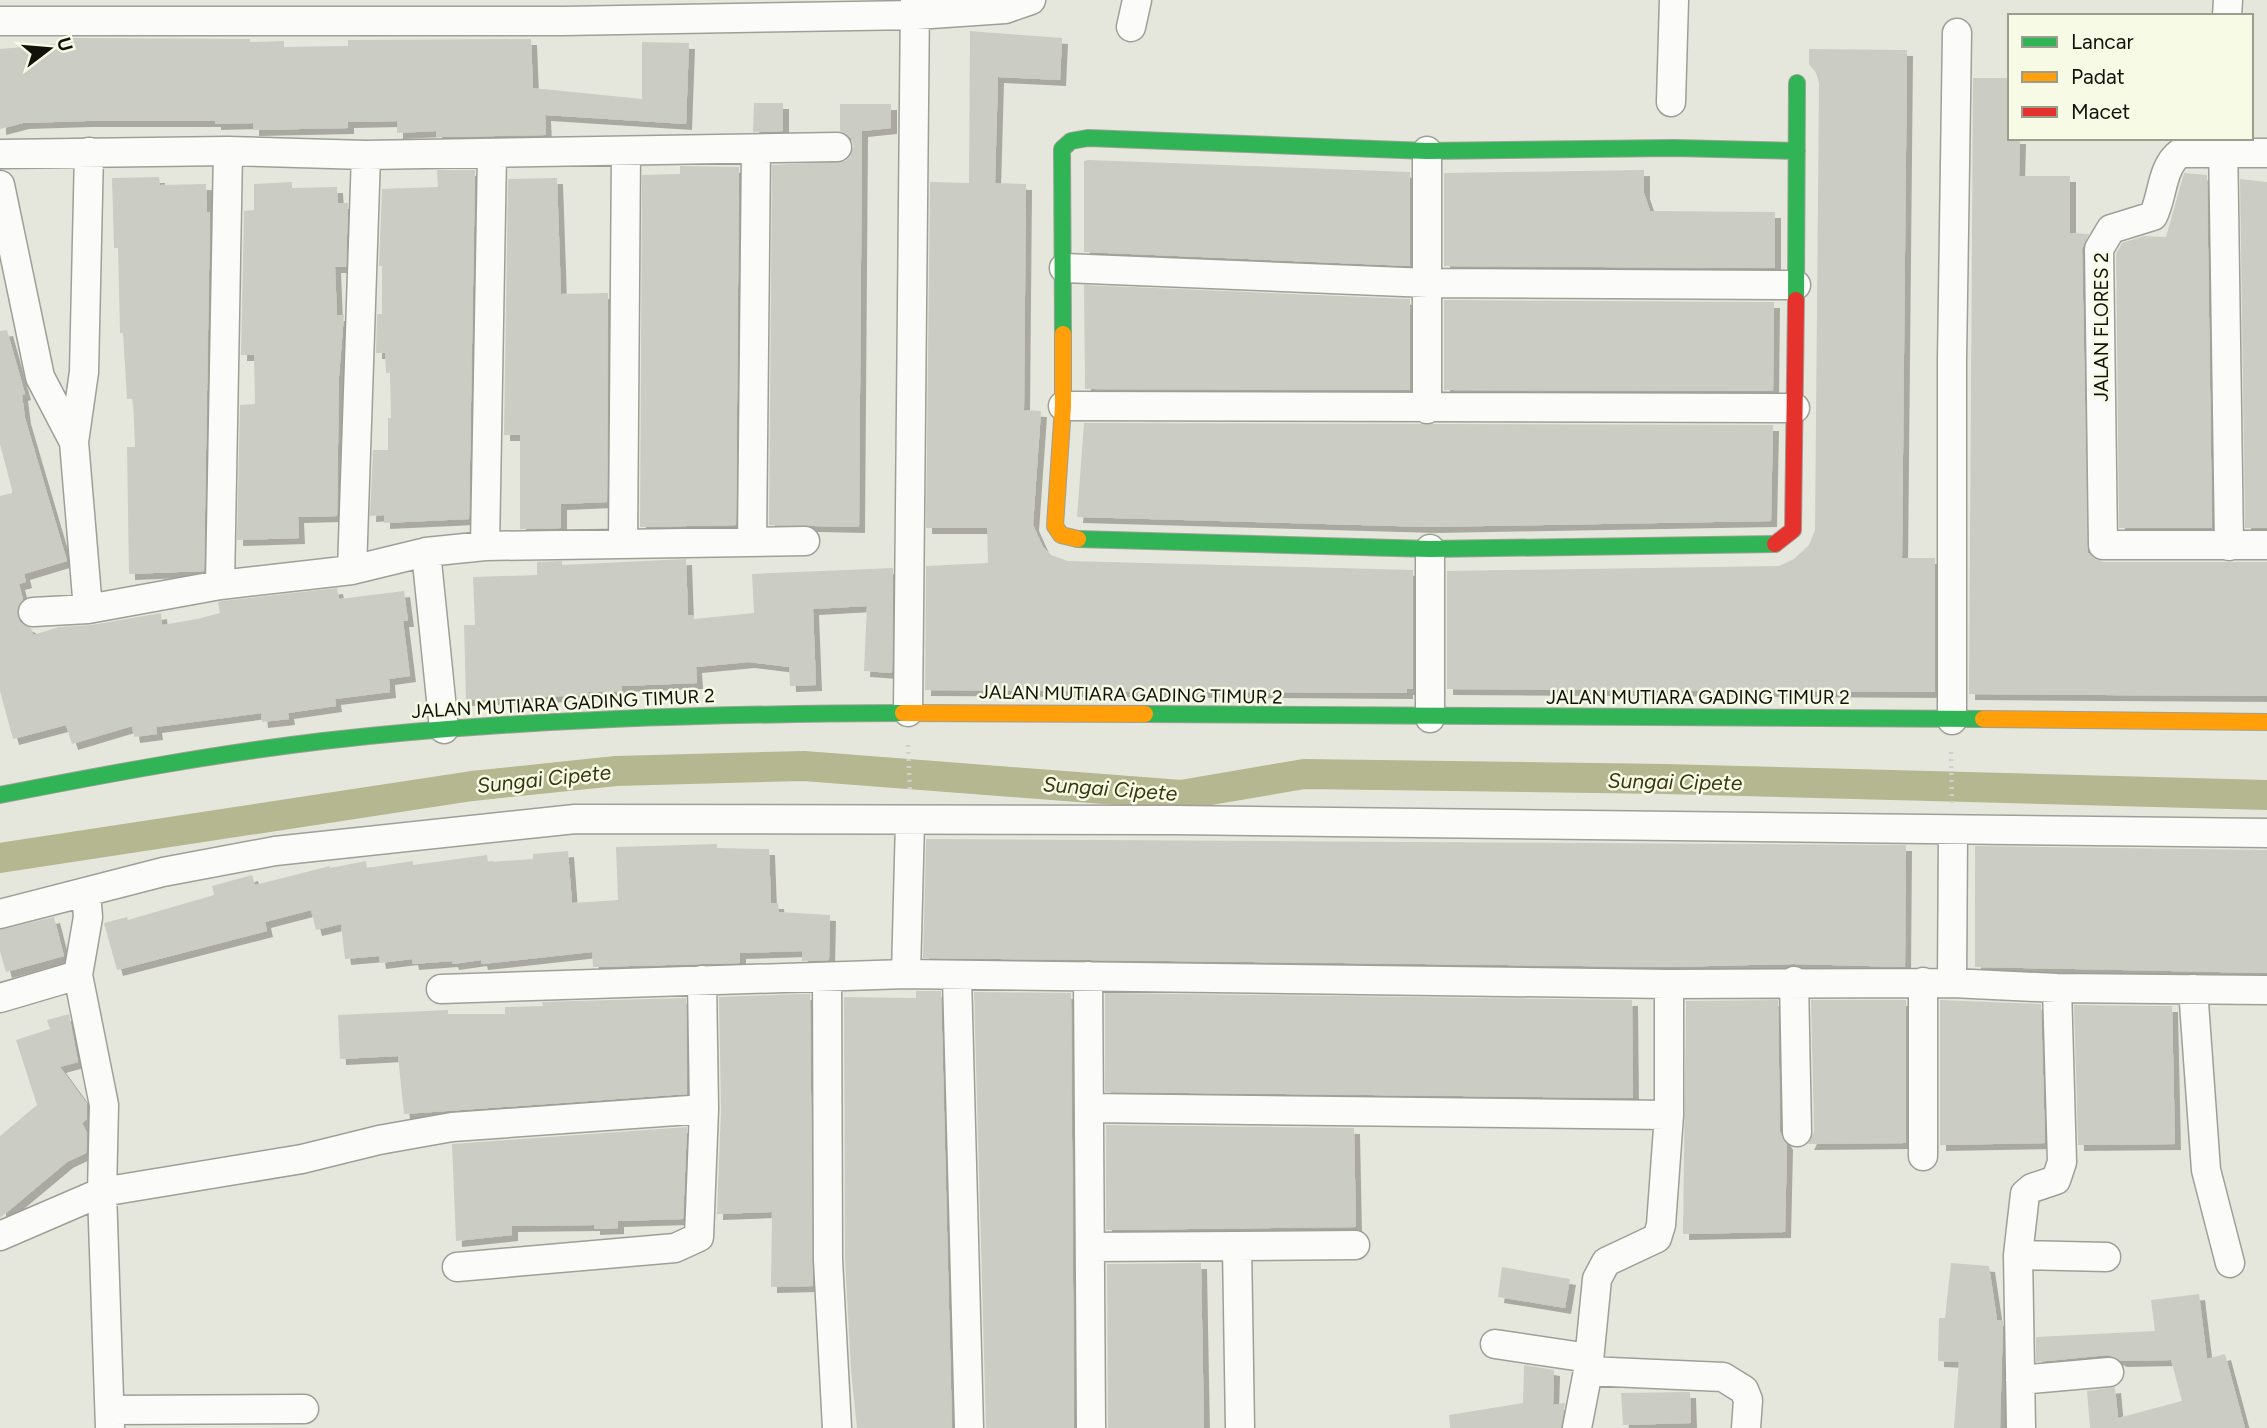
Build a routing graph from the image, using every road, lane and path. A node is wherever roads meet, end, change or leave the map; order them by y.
1 (1031, 0) edge
2 (1674, 0) edge
3 (916, 8) edge
4 (660, 9) edge
5 (784, 9) edge
6 (74, 10) edge
7 (241, 11) edge
8 (564, 11) edge
9 (0, 21) edge
10 (1957, 33) dead end
11 (1797, 83) dead end
12 (1671, 102) dead end
13 (2223, 146) edge
14 (837, 147) dead end
15 (756, 149) junction
16 (228, 151) junction
17 (626, 151) junction
18 (1427, 151) junction
19 (1797, 151) junction
20 (89, 152) junction
21 (492, 153) junction
22 (2267, 153) edge
23 (0, 154) edge
24 (366, 155) junction
25 (0, 185) edge
26 (1064, 268) junction
27 (1428, 283) junction
28 (1796, 285) junction
29 (1063, 407) junction
30 (1795, 408) junction
31 (1427, 409) junction
32 (74, 442) junction
33 (806, 541) dead end
34 (752, 542) junction
35 (623, 544) junction
36 (2267, 545) edge
37 (485, 546) junction
38 (2230, 546) junction
39 (1430, 550) junction
40 (426, 552) junction
41 (352, 570) junction
42 (220, 585) junction
43 (88, 609) junction
44 (33, 612) dead end
45 (908, 712) junction
46 (1430, 719) junction
47 (2267, 722) edge
48 (444, 729) junction
49 (1952, 729) junction
50 (908, 743) dead end
51 (1, 790) edge
52 (910, 810) junction
53 (1952, 819) junction
54 (2267, 833) edge
55 (86, 892) junction
56 (0, 914) edge
57 (906, 974) junction
58 (78, 975) junction
59 (1088, 976) junction
60 (957, 977) junction
61 (827, 978) junction
62 (702, 980) junction
63 (1794, 982) junction
64 (1923, 982) junction
65 (1952, 983) junction
66 (1669, 984) junction
67 (2057, 988) junction
68 (441, 989) dead end
69 (2193, 989) junction
70 (2267, 990) edge
71 (0, 998) edge
72 (704, 1108) junction
73 (1089, 1108) junction
74 (1669, 1115) junction
75 (1797, 1132) dead end
76 (1923, 1156) dead end
77 (102, 1192) junction
78 (0, 1236) edge
79 (1355, 1245) dead end
80 (1237, 1246) junction
81 (1090, 1247) junction
82 (2018, 1255) junction
83 (2106, 1257) dead end
84 (2230, 1263) dead end
85 (457, 1267) dead end
86 (1495, 1344) dead end
87 (1589, 1365) junction
88 (2109, 1372) dead end
89 (2020, 1380) junction
90 (304, 1409) dead end
91 (110, 1419) edge
92 (837, 1428) edge
93 (969, 1428) edge
94 (1091, 1428) edge
95 (1240, 1428) edge
96 (1577, 1428) edge
97 (1746, 1428) edge
98 (2021, 1428) edge

1 - 3 street
2 - 12 street
3 - 5 street
3 - 45 street
4 - 5 street
4 - 8 street
6 - 7 street
6 - 9 street
7 - 8 street
10 - 49 street
11 - 19 street
13 - 22 street
13 - 38 street
13 - 38 street, JALAN FLORES 2
14 - 15 street
15 - 17 street
15 - 34 street
16 - 20 street
16 - 24 street
16 - 42 street
17 - 21 street
17 - 35 street
18 - 19 street
18 - 26 street
18 - 27 street
19 - 28 street
20 - 23 street
20 - 32 street
21 - 24 street
21 - 37 street
24 - 41 street
25 - 32 street
26 - 27 street
26 - 29 street
27 - 28 street
27 - 31 street
28 - 30 street
29 - 31 street
29 - 39 street
30 - 31 street
30 - 39 street
32 - 43 street
33 - 34 street
34 - 35 street
35 - 37 street
36 - 38 street
37 - 40 street
39 - 46 street
40 - 41 street
40 - 48 street
41 - 42 street
42 - 43 street
43 - 44 street
45 - 46 street, JALAN MUTIARA GADING TIMUR 2
45 - 48 street, JALAN MUTIARA GADING TIMUR 2
46 - 49 street, JALAN MUTIARA GADING TIMUR 2
47 - 49 street, JALAN MUTIARA GADING TIMUR 2
48 - 51 street, JALAN MUTIARA GADING TIMUR 2
49 - 53 path
50 - 52 path
52 - 53 street
52 - 55 street
52 - 57 street
53 - 54 street
53 - 65 street
55 - 56 street
55 - 58 street
57 - 60 street
57 - 61 street
58 - 71 street
58 - 77 street
59 - 60 street
59 - 66 street
59 - 73 street
60 - 93 street
61 - 62 street
61 - 92 street
62 - 68 street
62 - 72 street
63 - 64 street
63 - 66 street
63 - 75 street
64 - 65 street
64 - 76 street
65 - 67 street
66 - 74 street
67 - 69 street
67 - 82 street
69 - 70 street
69 - 84 street
72 - 77 street
72 - 85 street
73 - 74 street
73 - 81 street
74 - 87 street
77 - 78 street
77 - 91 street
79 - 80 street
80 - 81 street
80 - 95 street
81 - 94 street
82 - 83 street
82 - 89 street
86 - 87 street
87 - 96 street
87 - 97 street
88 - 89 street
89 - 98 street
90 - 91 street

